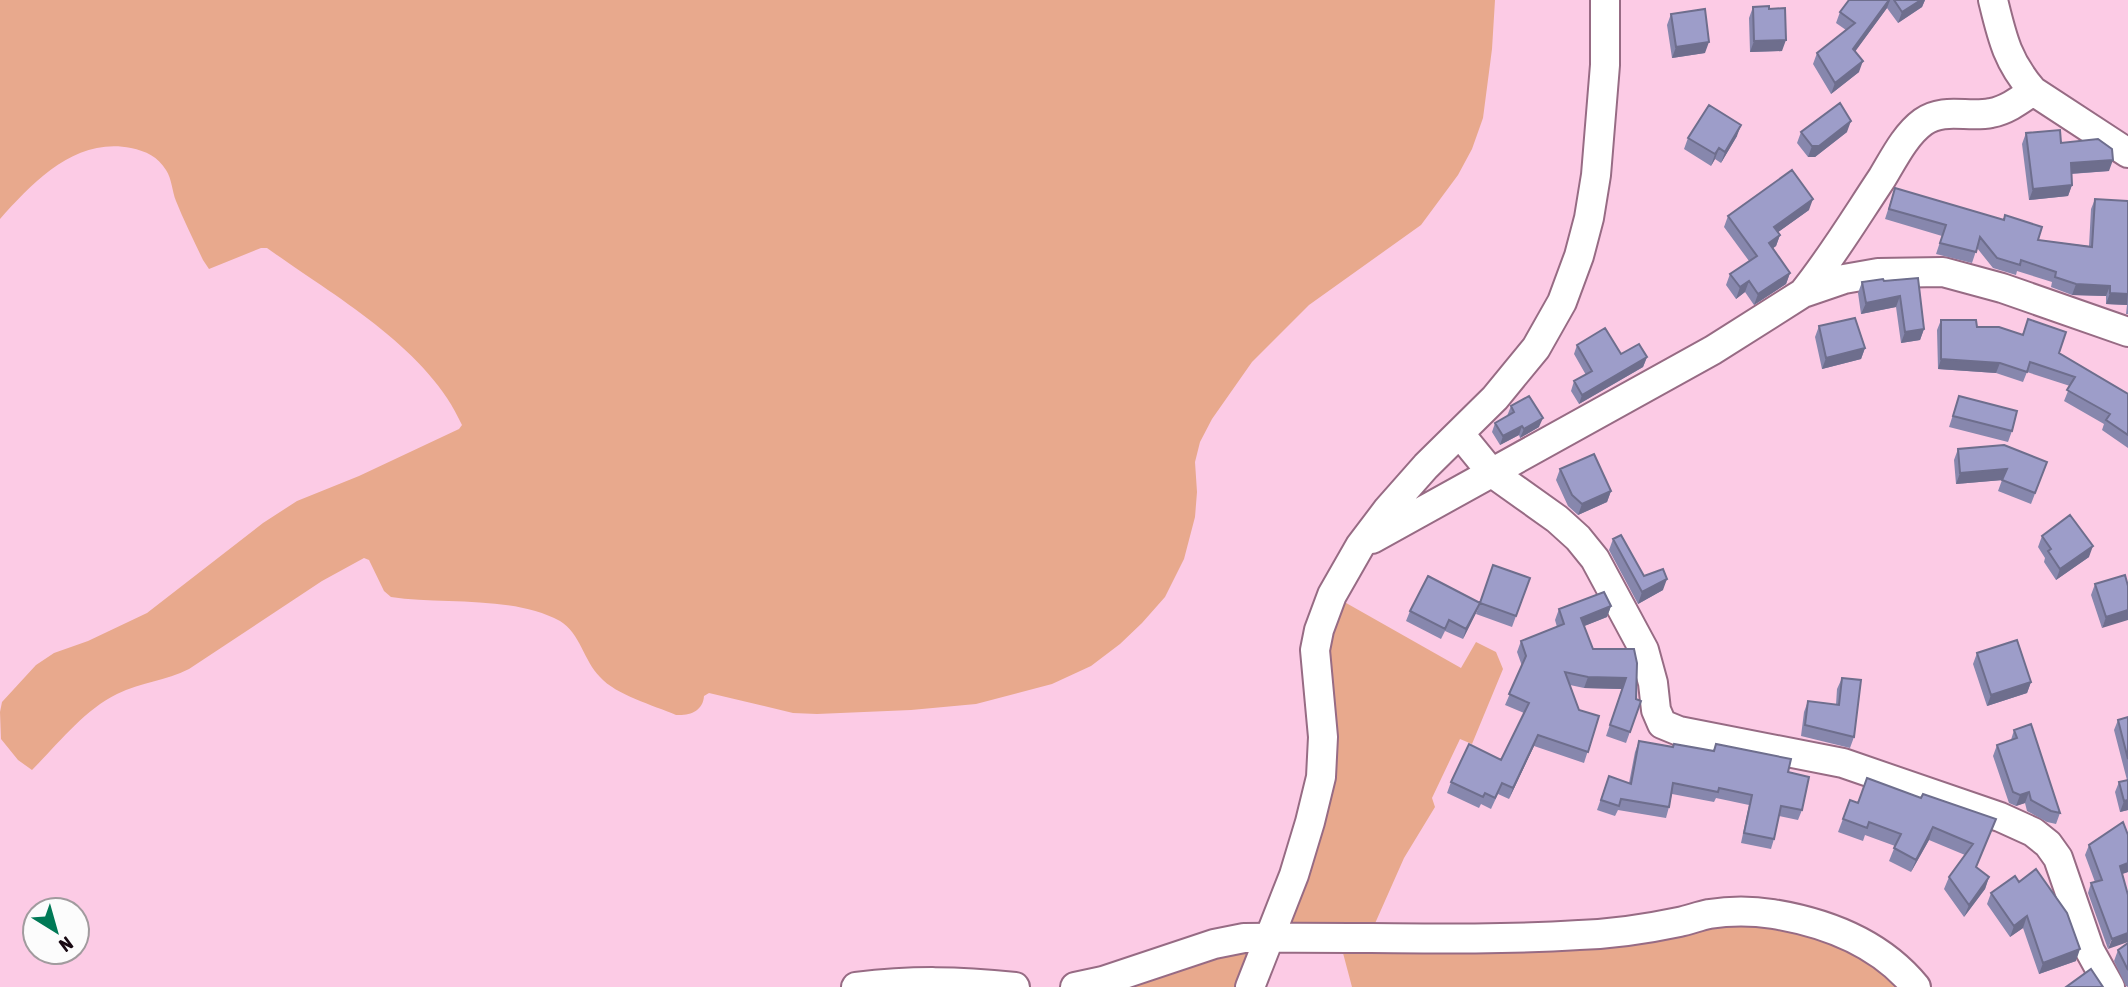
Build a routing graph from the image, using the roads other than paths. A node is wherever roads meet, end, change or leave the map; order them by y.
1 (1605, 0) edge
2 (1993, 0) edge
3 (2034, 91) junction
4 (2128, 153) edge
5 (1802, 293) junction
6 (2128, 332) edge
7 (1460, 434) junction
8 (1491, 472) junction
9 (1360, 546) junction
10 (1271, 938) junction
11 (856, 987) edge
12 (1014, 987) edge
13 (1075, 987) edge
14 (1250, 987) edge
15 (1916, 987) edge
16 (2110, 987) edge

1 - 7 street
2 - 3 street
3 - 4 street
3 - 5 street
5 - 6 street
5 - 8 street
7 - 8 street
7 - 9 street
8 - 9 street
8 - 16 street
9 - 10 street
10 - 13 street
10 - 14 street
10 - 15 street
11 - 12 street

